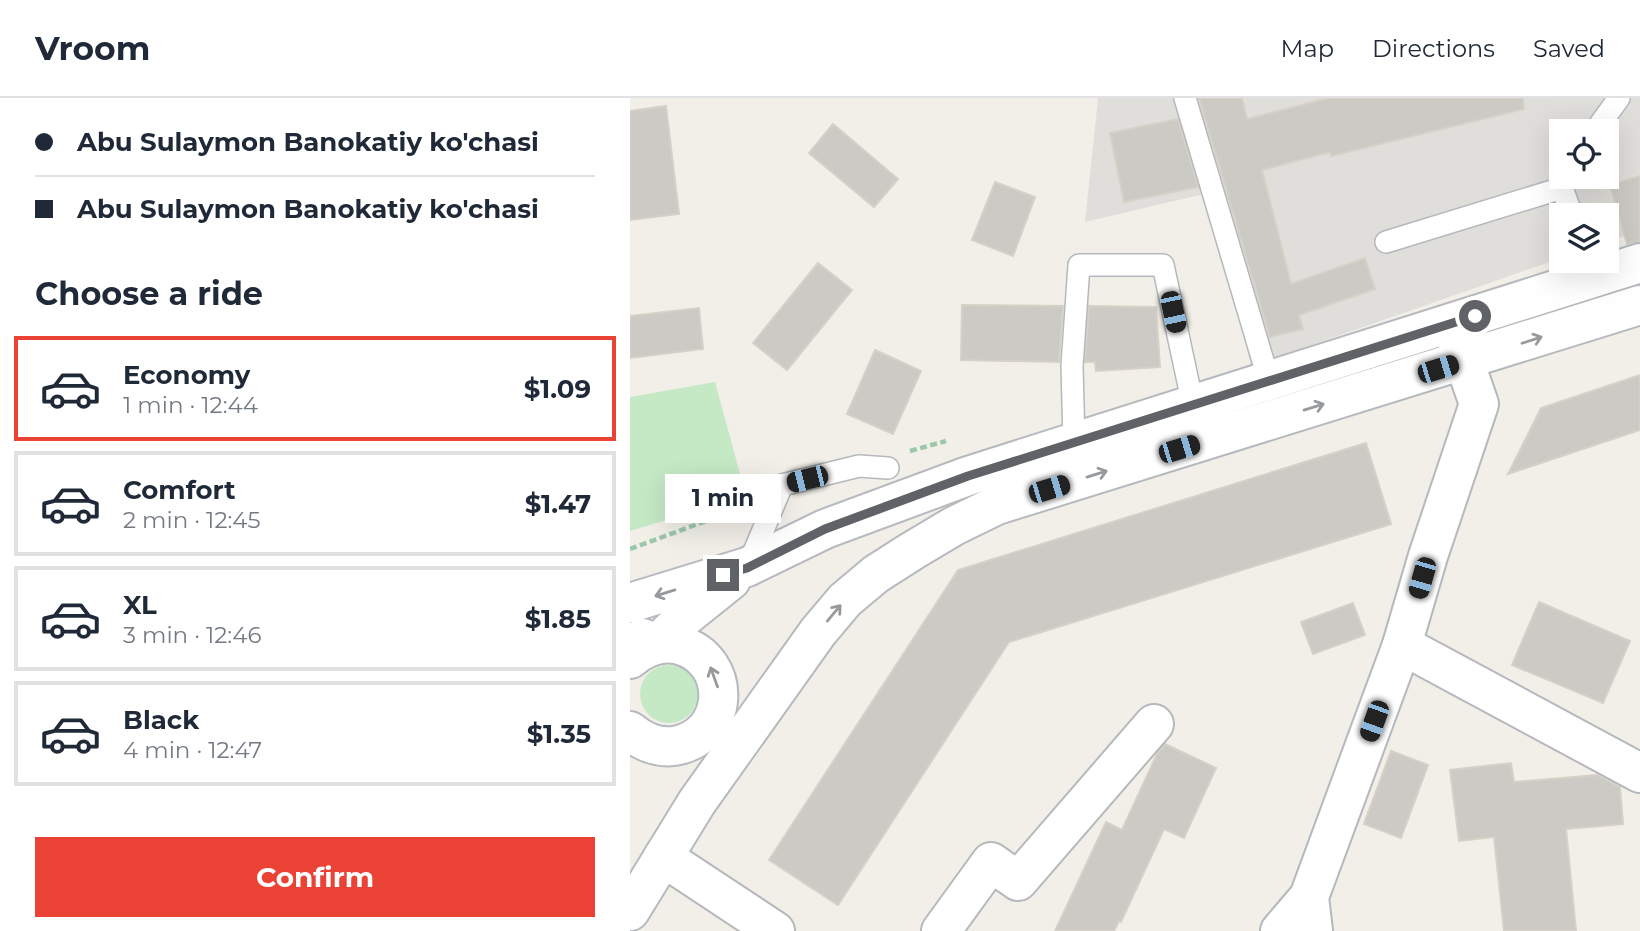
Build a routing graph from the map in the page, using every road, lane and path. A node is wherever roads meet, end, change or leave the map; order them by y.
1 (1185, 98) edge
2 (1619, 98) edge
3 (1604, 119) edge
4 (1549, 188) edge
5 (1386, 242) dead end
6 (1640, 263) edge
7 (1619, 266) edge
8 (1582, 273) edge
9 (1640, 305) edge
10 (1451, 323) junction
11 (1464, 361) junction
12 (1269, 381) junction
13 (1193, 405) junction
14 (1074, 442) junction
15 (888, 468) dead end
16 (747, 568) junction
17 (630, 603) edge
18 (639, 645) edge
19 (1402, 645) junction
20 (793, 667) junction
21 (1154, 724) dead end
22 (709, 726) junction
23 (638, 738) edge
24 (1640, 773) edge
25 (697, 802) junction
26 (663, 858) junction
27 (630, 911) edge
28 (1311, 914) edge
29 (775, 931) edge
30 (941, 931) edge
31 (1280, 931) edge

1 - 12 lane
2 - 3 lane
4 - 5 lane
6 - 7 main road
8 - 10 main road
11 -> 9 main road
10 - 11 main road
10 - 12 main road
11 - 19 main road
20 -> 11 main road
12 - 13 main road
13 - 14 main road
13 - 14 lane
14 - 16 main road
15 - 16 lane
16 -> 17 main road
16 - 18 main road
22 -> 18 main road
19 - 24 main road
19 - 28 main road
20 - 22 main road
20 - 25 main road
21 - 30 main road
22 - 23 main road
22 - 25 main road
25 - 26 main road
26 - 27 main road
26 - 29 main road
28 - 31 main road

